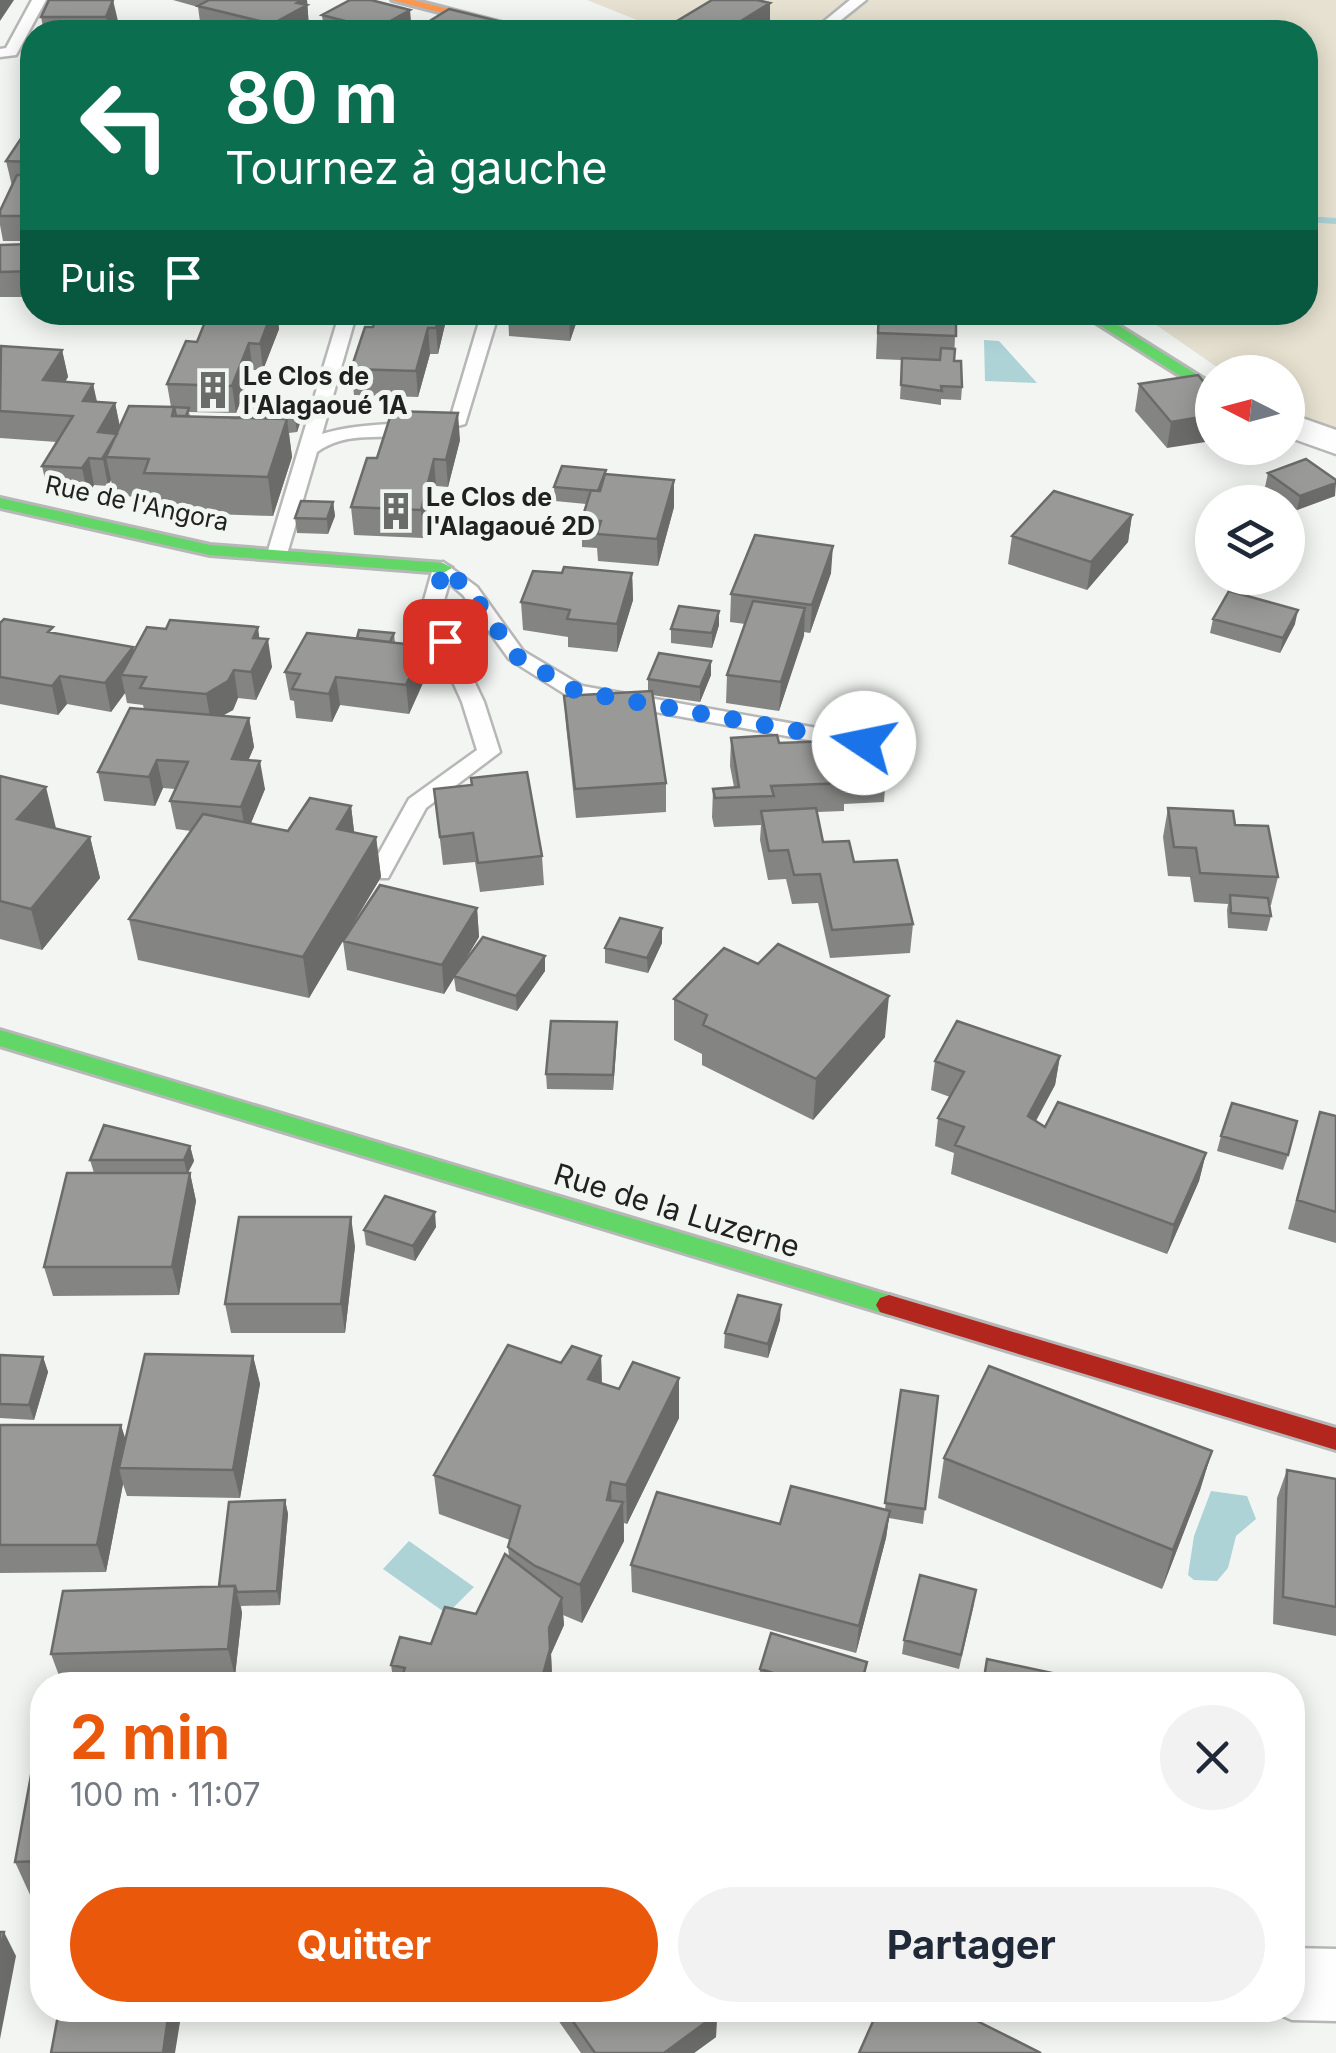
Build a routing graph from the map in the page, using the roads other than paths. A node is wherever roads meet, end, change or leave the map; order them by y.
1 (398, 0) edge
2 (860, 0) edge
3 (482, 20) edge
4 (834, 20) edge
5 (20, 35) edge
6 (0, 53) edge
7 (344, 325) edge
8 (487, 325) edge
9 (1107, 325) edge
10 (1195, 380) edge
11 (1305, 430) edge
12 (1336, 442) edge
13 (306, 452) junction
14 (0, 503) edge
15 (277, 554) junction
16 (444, 568) junction
17 (894, 766) dead end
18 (380, 873) edge
19 (0, 1038) edge
20 (1336, 1438) edge
21 (1305, 1984) edge
22 (1336, 1985) edge

1 - 3 street
2 - 4 lane
5 - 6 lane
7 - 13 lane
8 - 13 lane
9 - 10 street
11 - 12 street
13 - 15 lane
14 - 15 street, Rue de l'Angora
15 - 16 street, Rue de l'Angora
16 - 17 lane
16 - 18 lane
19 - 20 street, Rue de la Luzerne
21 - 22 street

